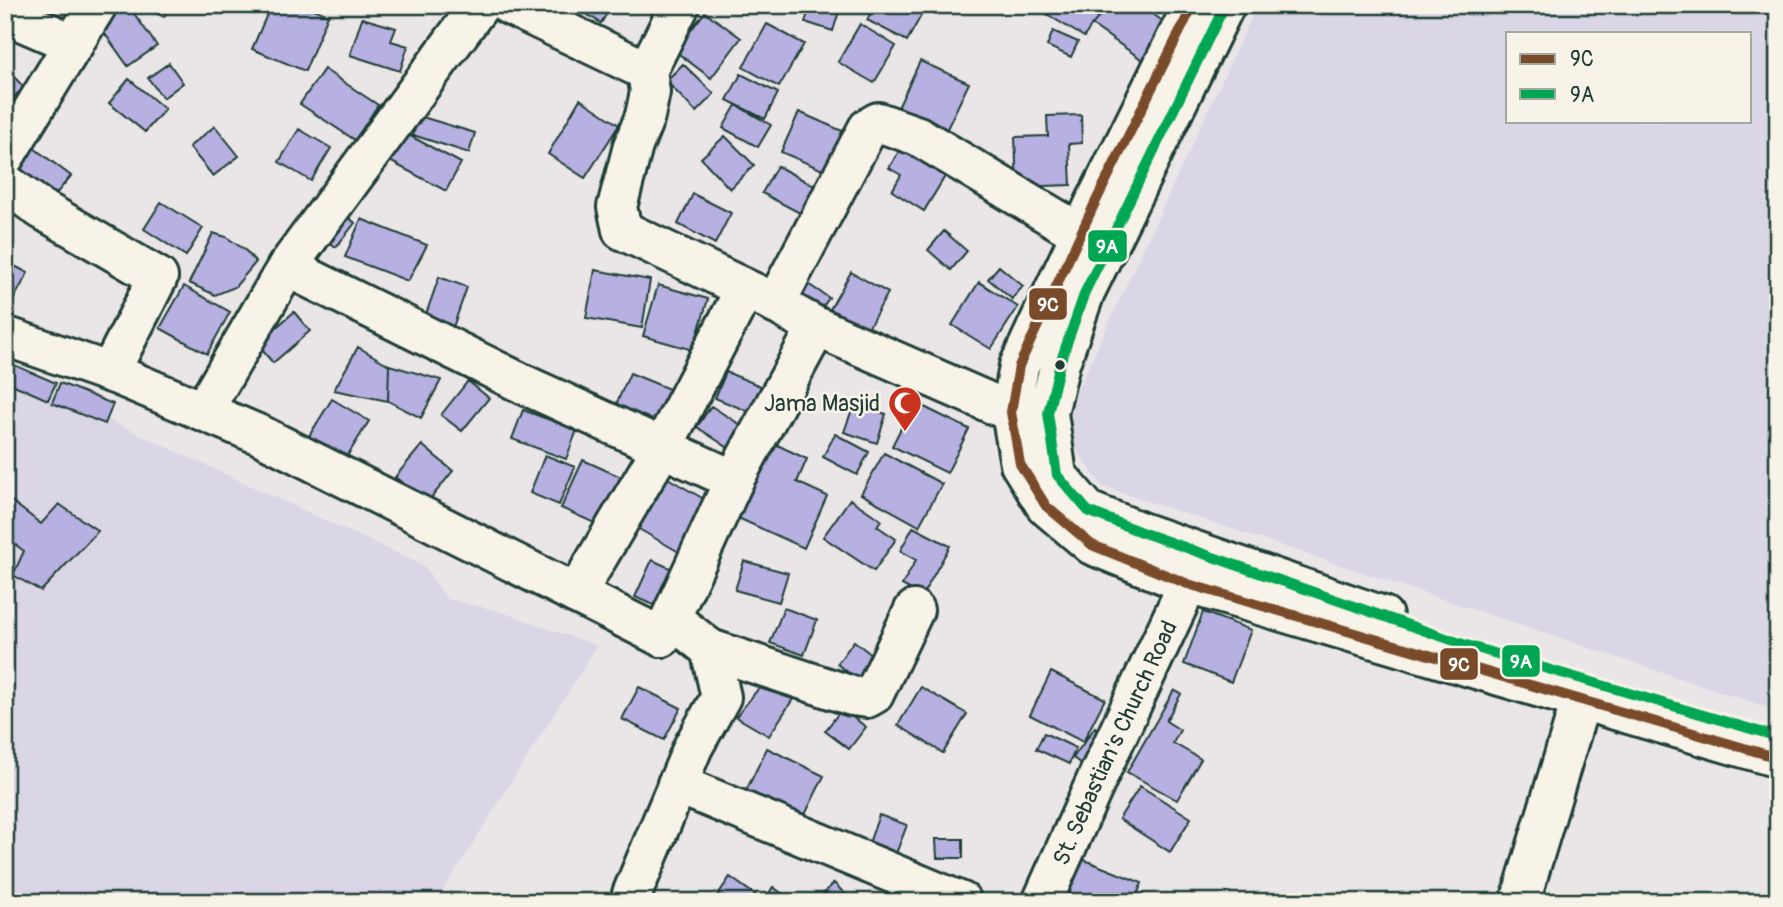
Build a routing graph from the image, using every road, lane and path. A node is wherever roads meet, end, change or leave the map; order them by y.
1 (97, 5) edge
2 (480, 5) edge
3 (509, 5) edge
4 (680, 5) edge
5 (1193, 5) edge
6 (1225, 5) edge
7 (5, 14) edge
8 (74, 44) junction
9 (647, 71) junction
10 (5, 156) edge
11 (5, 183) edge
12 (1081, 233) junction
13 (287, 267) junction
14 (760, 296) junction
15 (817, 327) junction
16 (5, 336) edge
17 (110, 372) junction
18 (203, 411) junction
19 (1011, 412) junction
20 (662, 447) junction
21 (734, 480) junction
22 (1188, 584) junction
23 (576, 594) junction
24 (914, 610) dead end
25 (662, 637) junction
26 (709, 649) junction
27 (1581, 700) junction
28 (1778, 737) edge
29 (1778, 758) edge
30 (677, 784) junction
31 (634, 902) edge
32 (962, 902) edge
33 (1042, 902) edge
34 (1520, 902) edge

1 - 8 street
2 - 13 street
3 - 9 street
4 - 9 street
5 - 12 street
6 - 28 street
7 - 8 street
8 - 10 street
9 - 14 street
11 - 17 street
12 - 14 street
12 - 19 street
13 - 18 street
13 - 20 street
14 - 15 street
14 - 20 street
15 - 19 street
15 - 21 street
16 - 17 street
17 - 18 street
18 - 23 street
19 - 22 street
20 - 21 street
20 - 23 street
21 - 25 street
22 - 27 street
22 - 33 street, St. Sebastian's Church Road
23 - 25 street
24 - 26 street
25 - 26 street
26 - 30 street
27 - 29 street
27 - 34 street
30 - 31 street
30 - 32 street

